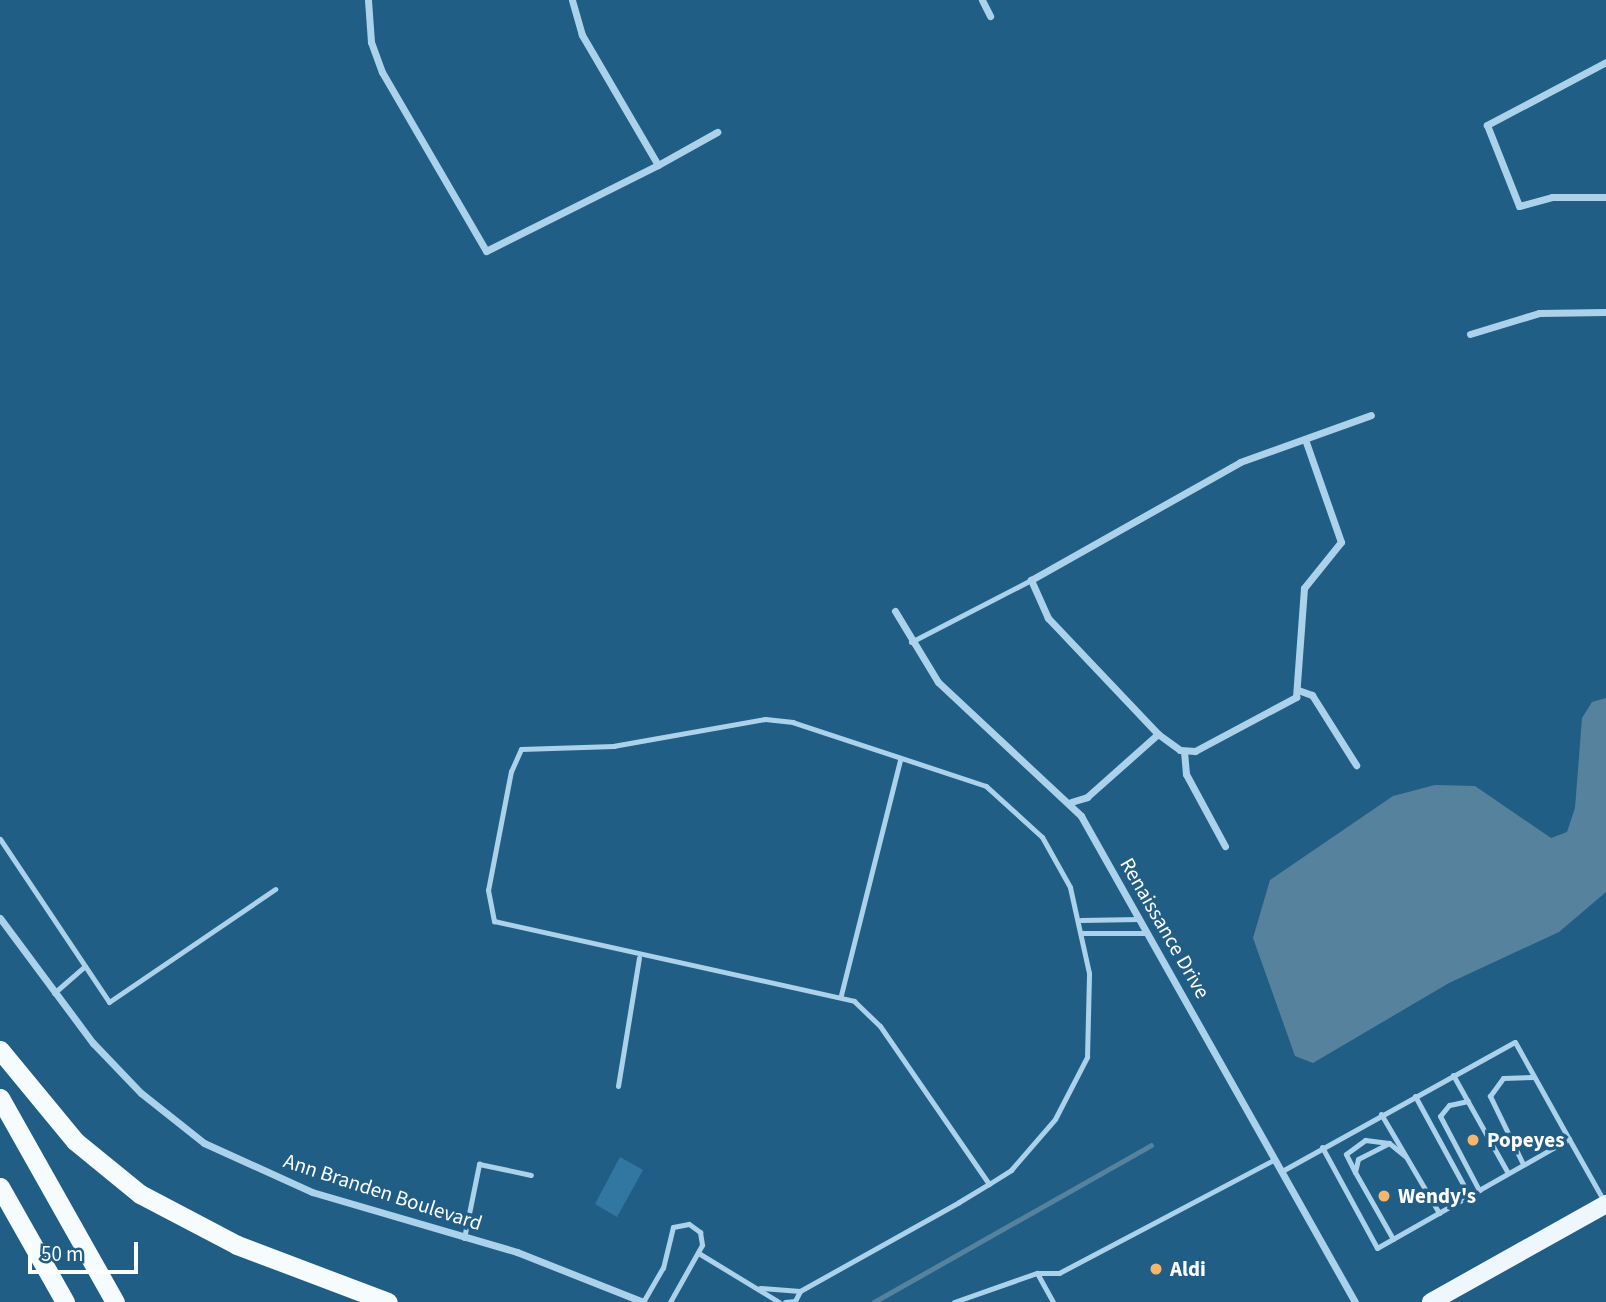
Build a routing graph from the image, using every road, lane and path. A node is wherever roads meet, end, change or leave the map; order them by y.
1 (368, 0) edge
2 (572, 0) edge
3 (982, 0) edge
4 (990, 16) dead end
5 (1606, 62) edge
6 (717, 132) dead end
7 (658, 164) junction
8 (1606, 197) edge
9 (1606, 312) edge
10 (1470, 334) dead end
11 (1371, 415) dead end
12 (1306, 439) junction
13 (1031, 580) junction
14 (895, 611) dead end
15 (911, 642) junction
16 (1298, 690) junction
17 (1158, 734) junction
18 (1184, 751) junction
19 (900, 760) junction
20 (1356, 765) dead end
21 (1071, 802) junction
22 (0, 839) edge
23 (1225, 846) dead end
24 (275, 889) dead end
25 (0, 918) edge
26 (1139, 919) junction
27 (1081, 920) junction
28 (1083, 933) junction
29 (1146, 933) junction
30 (639, 958) junction
31 (85, 966) junction
32 (54, 993) junction
33 (841, 995) junction
34 (0, 1050) edge
35 (1453, 1075) junction
36 (1534, 1077) junction
37 (618, 1086) dead end
38 (1415, 1096) junction
39 (0, 1098) edge
40 (1468, 1101) junction
41 (1381, 1114) junction
42 (1569, 1139) junction
43 (1388, 1143) junction
44 (1322, 1147) junction
45 (1405, 1156) junction
46 (1275, 1159) junction
47 (1523, 1164) junction
48 (1282, 1171) junction
49 (1355, 1172) junction
50 (1508, 1173) junction
51 (531, 1175) dead end
52 (989, 1184) junction
53 (0, 1187) edge
54 (1479, 1189) junction
55 (1469, 1195) junction
56 (1606, 1205) edge
57 (1439, 1213) junction
58 (464, 1238) junction
59 (1393, 1239) junction
60 (700, 1254) junction
61 (1037, 1273) junction
62 (760, 1288) junction
63 (800, 1291) junction
64 (65, 1302) edge
65 (115, 1302) edge
66 (388, 1302) edge
67 (643, 1302) edge
68 (670, 1302) edge
69 (779, 1302) edge
70 (785, 1302) edge
71 (954, 1302) edge
72 (1053, 1302) edge
73 (1355, 1302) edge
74 (1431, 1302) edge

1 - 7 street
2 - 7 street
3 - 4 street
5 - 8 street
6 - 7 street
9 - 10 street
11 - 12 street
12 - 13 street
12 - 16 street
13 - 15 lane
13 - 17 street
14 - 15 street, Renaissance Drive
15 - 21 street, Renaissance Drive
16 - 18 street
16 - 20 street
17 - 18 street
17 - 21 street
18 - 23 street
19 - 27 lane
19 - 30 lane
19 - 33 lane
21 - 26 street, Renaissance Drive
22 - 31 lane
24 - 31 lane
25 - 32 street, Ann Branden Boulevard
26 - 27 lane
26 - 29 street, Renaissance Drive
27 - 28 lane
28 - 29 lane
28 - 52 lane
29 - 46 street, Renaissance Drive
30 - 33 lane
30 - 37 lane
31 - 32 lane
32 - 58 street, Ann Branden Boulevard
33 - 52 lane
34 - 66 highway
35 - 36 lane
35 - 38 lane
35 - 40 lane
36 - 42 lane
36 - 47 lane
38 - 41 lane
38 - 55 lane
39 - 65 highway
40 - 50 lane
40 - 54 lane
41 - 44 lane
41 - 45 lane
42 - 47 lane
42 - 56 lane
43 - 45 lane
43 - 49 lane
43 - 49 lane
44 - 48 lane
44 - 59 lane
45 - 57 lane
46 - 48 street, Renaissance Drive
46 - 61 lane
47 - 50 lane
48 - 73 street, Renaissance Drive
49 - 59 lane
50 - 54 lane
51 - 58 lane
52 - 63 lane
53 - 64 highway
54 - 55 lane
55 - 57 lane
56 - 74 main road
57 - 59 lane
58 - 67 street, Ann Branden Boulevard
60 - 62 lane
60 - 67 lane
60 - 68 lane
61 - 71 lane
61 - 72 lane
62 - 63 lane
62 - 69 lane
63 - 70 lane

